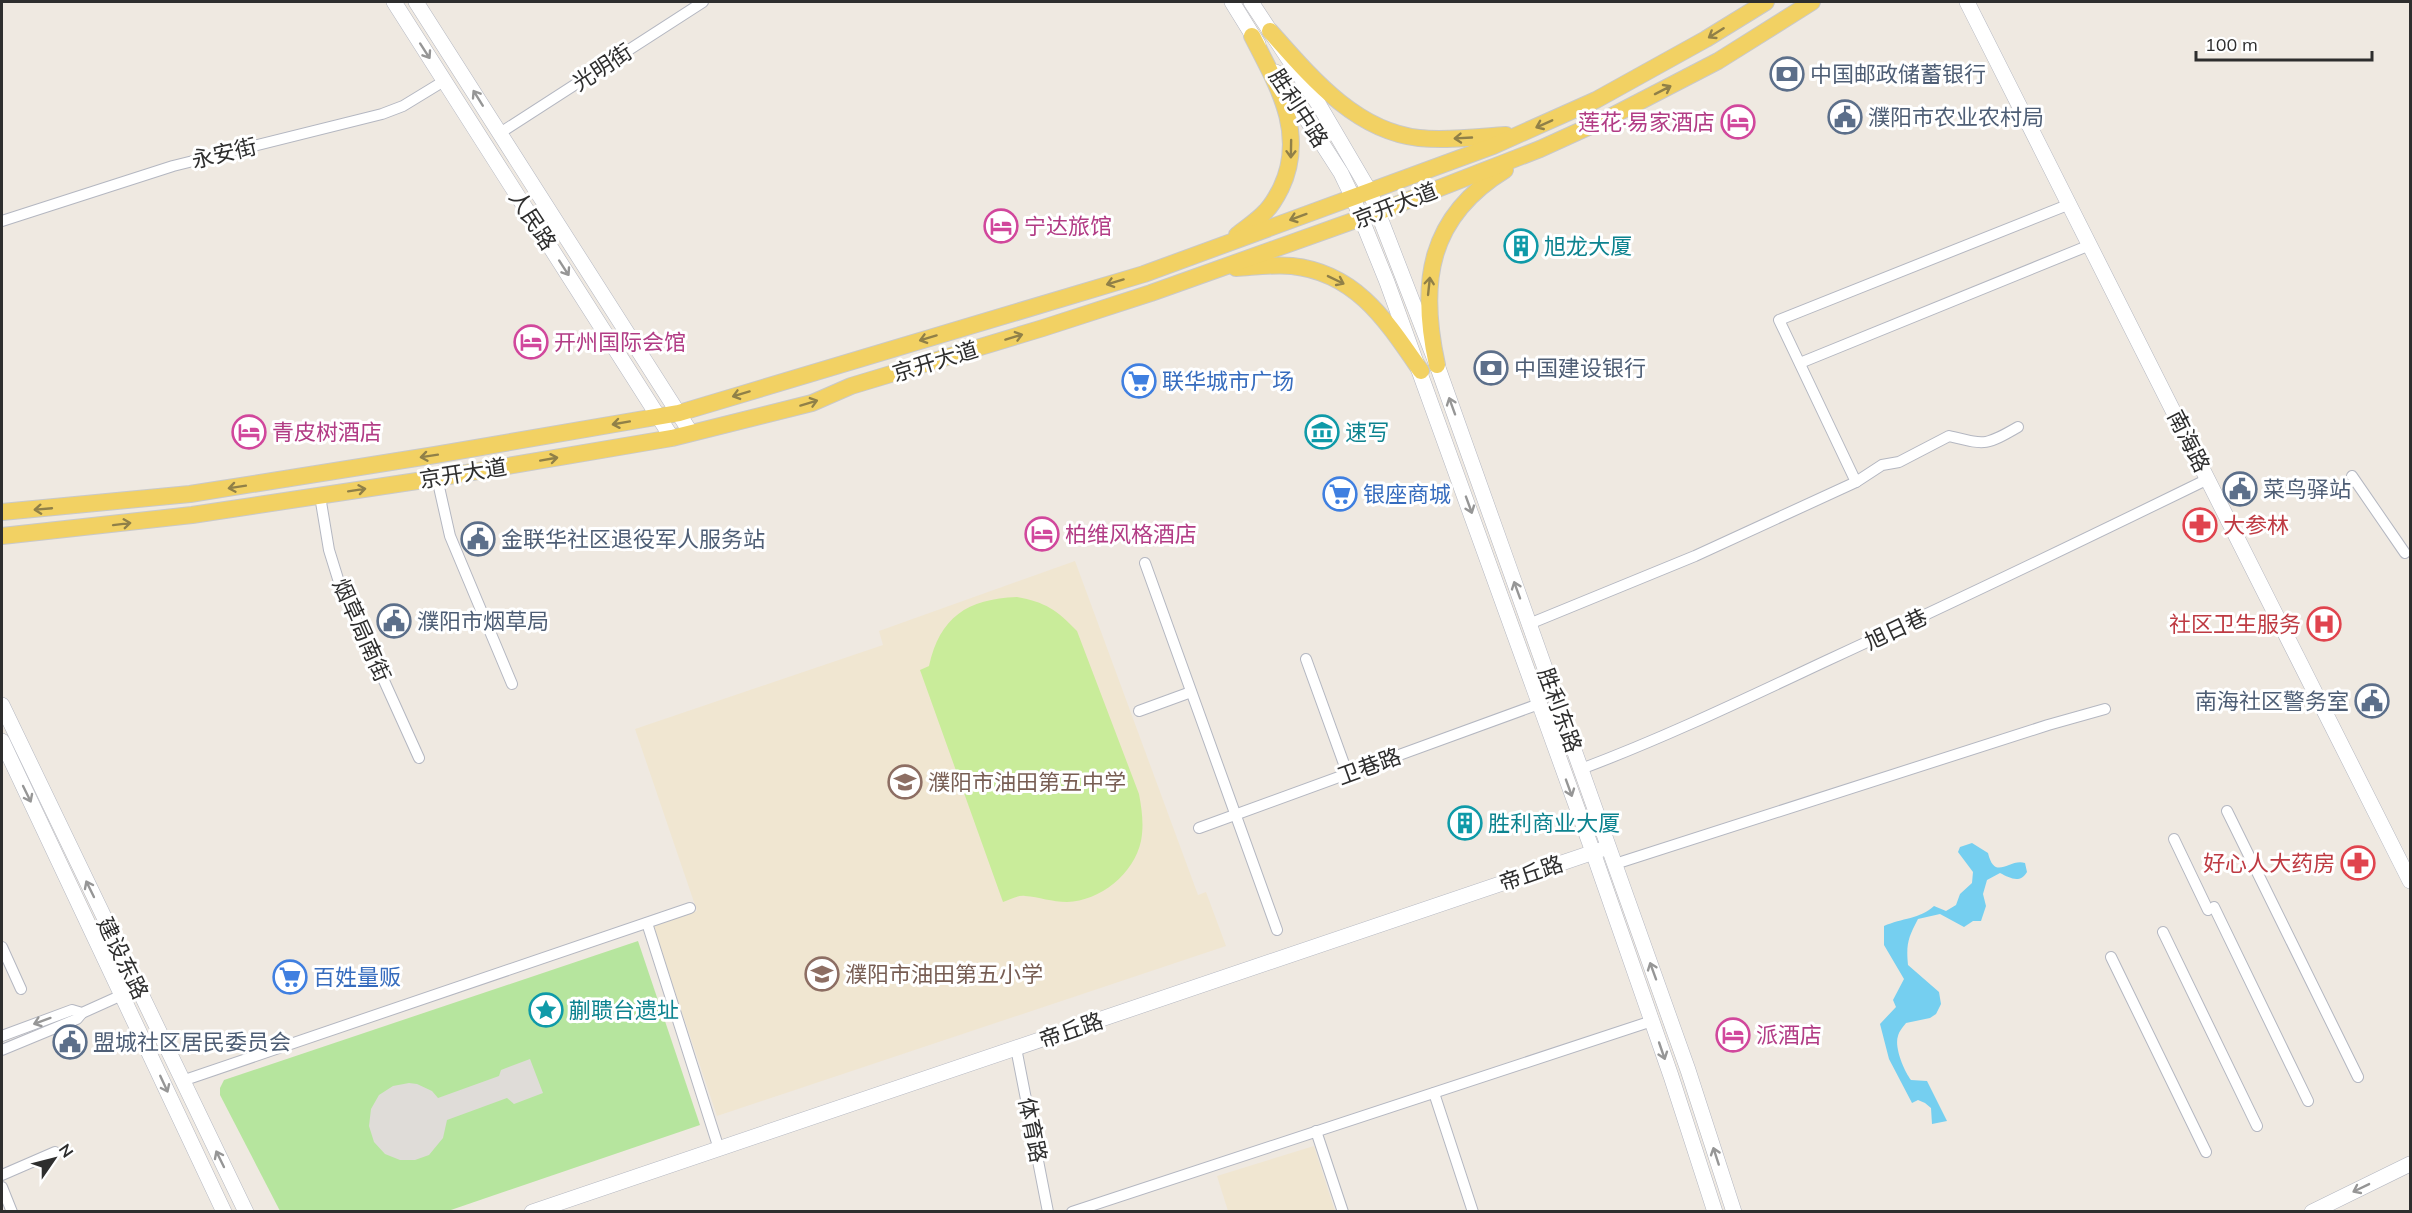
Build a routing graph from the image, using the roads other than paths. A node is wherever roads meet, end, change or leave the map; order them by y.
1 (394, 2) edge
2 (416, 2) edge
3 (704, 2) edge
4 (1232, 2) edge
5 (1251, 2) edge
6 (1766, 2) edge
7 (1812, 2) edge
8 (1967, 2) edge
9 (1270, 31) junction
10 (1252, 36) junction
11 (444, 81) junction
12 (500, 133) junction
13 (1522, 134) junction
14 (1540, 149) junction
15 (1370, 192) junction
16 (1353, 198) junction
17 (2070, 204) junction
18 (1378, 212) junction
19 (1361, 218) junction
20 (2, 221) edge
21 (1229, 242) junction
22 (2090, 245) junction
23 (1217, 269) junction
24 (1800, 363) junction
25 (1437, 365) junction
26 (1420, 371) junction
27 (679, 412) junction
28 (659, 417) junction
29 (2018, 427) dead end
30 (691, 433) junction
31 (672, 438) junction
32 (2352, 476) dead end
33 (437, 478) junction
34 (2208, 479) junction
35 (1856, 482) junction
36 (320, 496) junction
37 (2, 512) edge
38 (2, 536) edge
39 (2404, 553) dead end
40 (1145, 563) dead end
41 (1529, 624) junction
42 (1306, 659) dead end
43 (512, 684) dead end
44 (1191, 692) junction
45 (1539, 704) junction
46 (2, 705) edge
47 (2105, 709) dead end
48 (1139, 711) dead end
49 (2, 741) edge
50 (419, 758) dead end
51 (1581, 769) junction
52 (1348, 774) junction
53 (2227, 811) dead end
54 (1234, 815) junction
55 (1199, 828) dead end
56 (2174, 839) dead end
57 (1609, 847) junction
58 (1593, 852) junction
59 (1615, 864) junction
60 (2410, 881) edge
61 (690, 908) dead end
62 (647, 923) junction
63 (1277, 930) dead end
64 (2163, 932) dead end
65 (2, 947) edge
66 (2111, 957) dead end
67 (21, 989) dead end
68 (122, 995) junction
69 (82, 1012) junction
70 (1652, 1021) junction
71 (2, 1036) edge
72 (1016, 1048) junction
73 (2, 1050) edge
74 (2358, 1077) dead end
75 (182, 1081) junction
76 (1434, 1093) junction
77 (2308, 1101) dead end
78 (2257, 1126) dead end
79 (1316, 1131) junction
80 (719, 1149) junction
81 (55, 1152) dead end
82 (2206, 1152) dead end
83 (2410, 1164) edge
84 (2, 1175) edge
85 (2, 1187) edge
86 (12, 1212) edge
87 (224, 1212) edge
88 (246, 1212) edge
89 (532, 1212) edge
90 (1048, 1212) edge
91 (1072, 1212) edge
92 (1343, 1212) edge
93 (1473, 1212) edge
94 (1715, 1212) edge
95 (1734, 1212) edge
96 (2312, 1212) edge

1 -> 11 main road, 人民路
12 -> 2 main road, 人民路
3 - 12 street, 光明街
4 - 10 main road, 胜利中路
5 - 9 main road, 胜利中路
6 -> 13 main road, 京开大道
14 -> 7 main road, 京开大道
8 - 17 main road, 南海路
13 -> 9 main road
9 - 15 main road, 胜利中路
10 - 16 main road, 胜利中路
10 -> 21 main road
11 - 20 street, 永安街
11 -> 28 main road, 人民路
12 - 27 main road, 人民路
13 - 15 main road, 京开大道
14 - 18 main road, 京开大道
25 -> 14 main road
15 - 16 main road, 京开大道
15 - 18 main road, 胜利中路
16 - 19 main road, 胜利中路
16 -> 21 main road, 京开大道
17 - 22 main road, 南海路
17 - 24 street
18 - 19 main road, 京开大道
18 - 25 main road, 胜利东路
19 - 23 main road, 京开大道
19 - 26 main road, 胜利东路
21 -> 27 main road, 京开大道
22 - 24 street
22 - 34 main road, 南海路
23 -> 26 main road
30 -> 23 main road, 京开大道
24 - 35 street
41 -> 25 main road, 胜利东路
26 -> 45 main road, 胜利东路
27 - 28 main road, 京开大道
27 - 30 main road, 人民路
28 - 31 main road, 人民路
28 -> 37 main road, 京开大道
29 - 35 street
30 - 31 main road, 京开大道
33 -> 31 main road, 京开大道
32 - 39 street
36 -> 33 main road, 京开大道
33 - 43 street
34 - 51 street, 旭日巷
34 - 60 main road, 南海路
35 - 41 street
38 -> 36 main road, 京开大道
36 - 50 street, 烟草局南街
40 - 44 street
41 - 51 main road, 胜利东路
42 - 52 street
44 - 48 street
44 - 54 street
45 - 52 street, 卫巷路
45 -> 58 main road, 胜利东路
75 -> 46 main road, 建设东路
47 - 59 street
49 -> 68 main road, 建设东路
51 - 57 main road, 胜利东路
52 - 54 street, 卫巷路
53 - 74 street
54 - 55 street, 卫巷路
54 - 63 street
56 - 77 street
57 - 58 main road, 帝丘路
57 - 59 main road, 胜利东路
58 - 70 main road, 胜利东路
58 - 72 main road, 帝丘路
95 -> 59 main road, 胜利东路
61 - 62 street
62 - 75 street
62 - 80 street
64 - 78 street
65 - 67 street
66 - 82 street
68 - 69 street
68 -> 87 main road, 建设东路
69 -> 71 street
69 - 73 street
70 - 76 street
70 -> 94 main road, 胜利东路
72 - 80 main road, 帝丘路
72 - 90 street, 体育路
88 -> 75 main road, 建设东路
76 - 79 street
76 - 93 street
79 - 91 street
79 - 92 street
80 - 89 main road, 帝丘路
81 - 84 street
83 -> 96 main road
85 - 86 street

